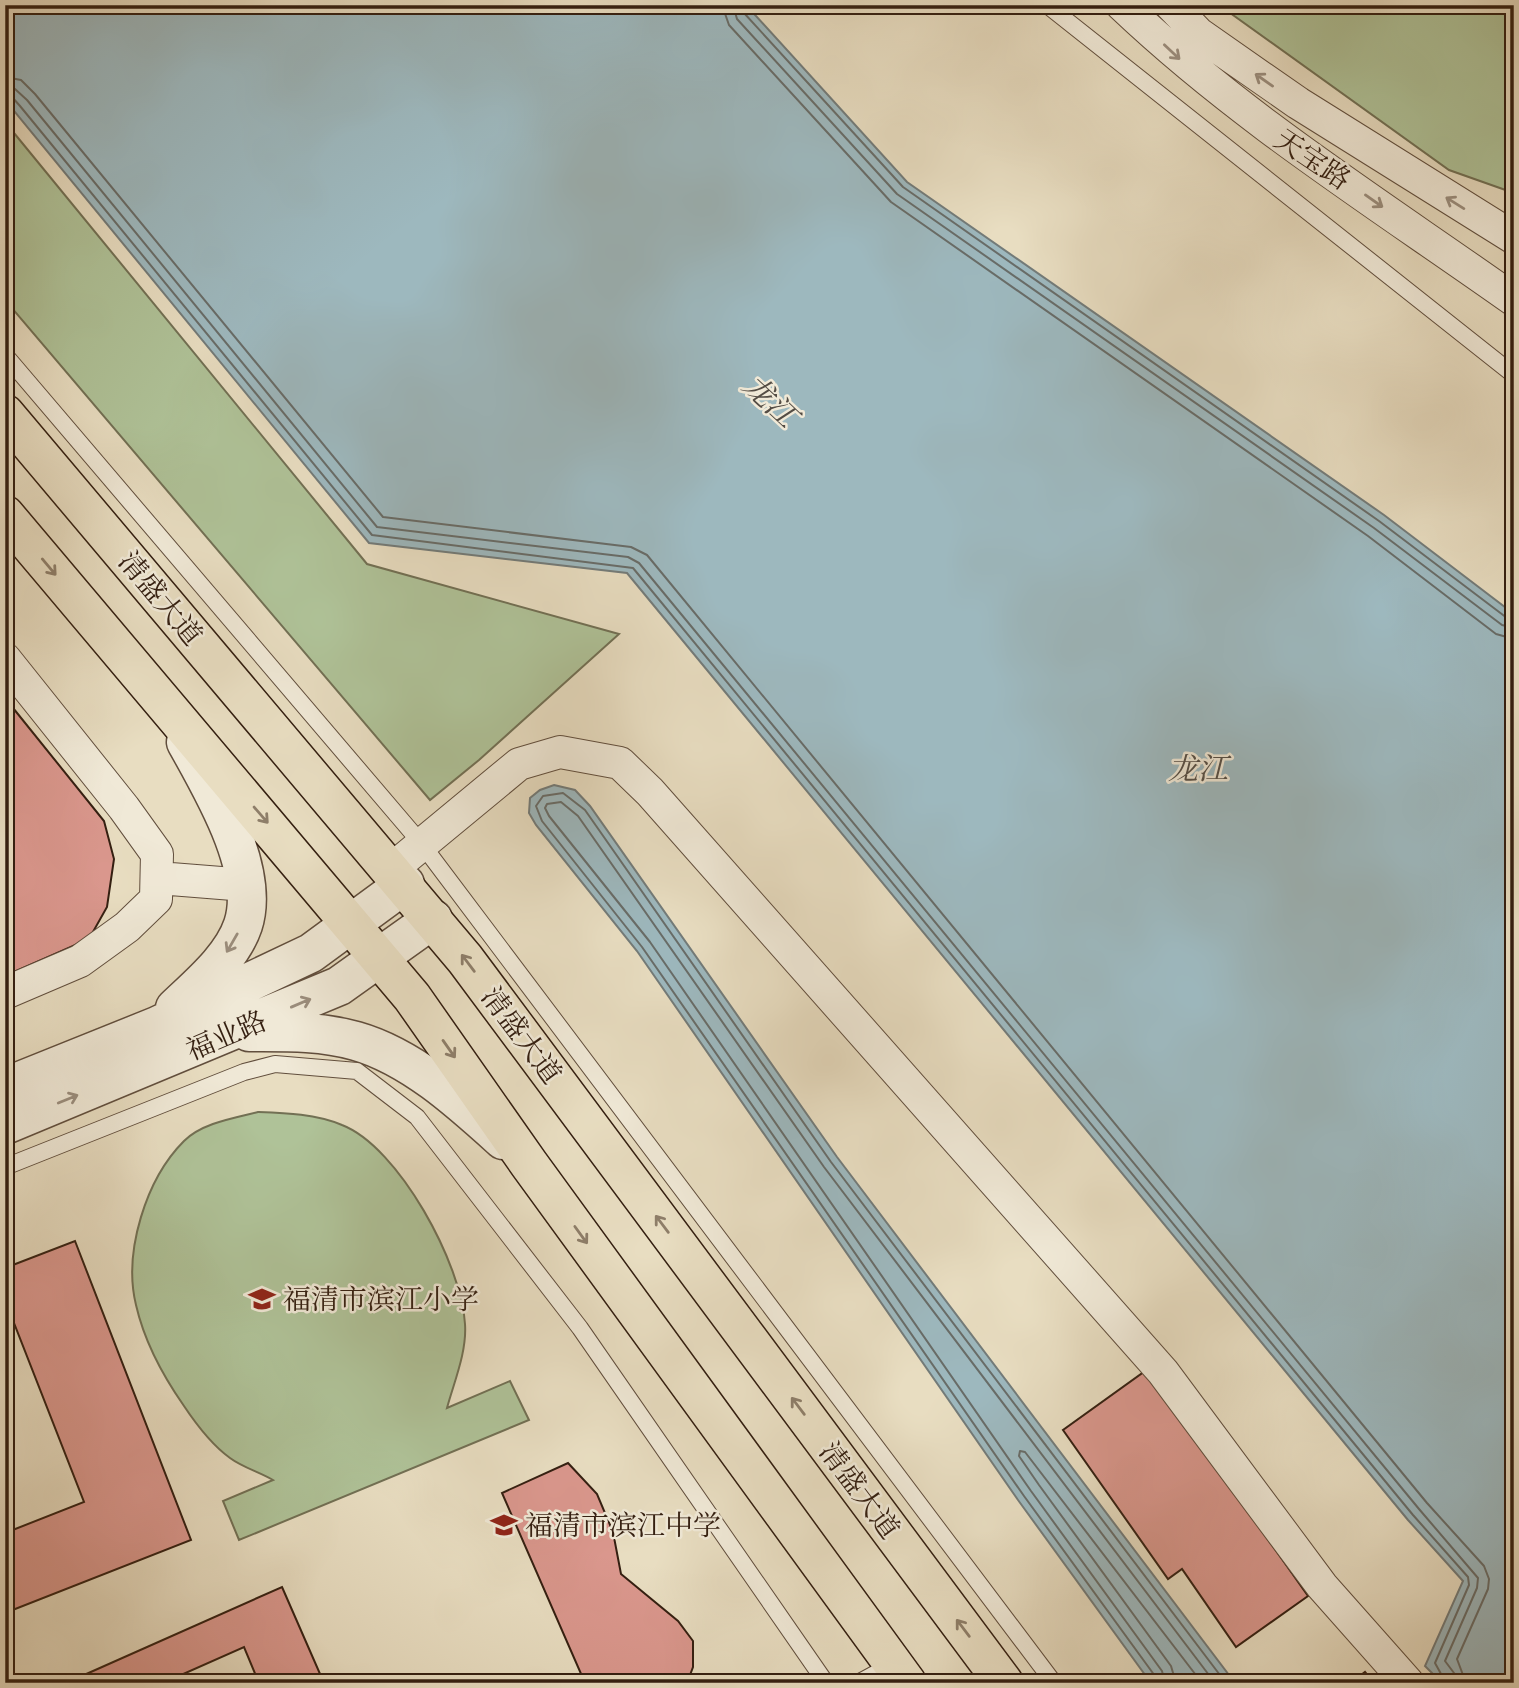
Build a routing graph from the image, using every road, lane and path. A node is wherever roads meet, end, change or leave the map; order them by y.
1 (1047, 5) edge
2 (1122, 5) edge
3 (1171, 5) edge
4 (1514, 239) edge
5 (1514, 300) edge
6 (5, 355) edge
7 (1514, 375) edge
8 (5, 414) edge
9 (5, 515) edge
10 (5, 659) edge
11 (163, 701) junction
12 (421, 843) junction
13 (398, 876) junction
14 (158, 878) junction
15 (246, 885) junction
16 (433, 919) junction
17 (352, 923) junction
18 (380, 958) junction
19 (5, 993) edge
20 (157, 1026) junction
21 (233, 1032) junction
22 (5, 1087) edge
23 (5, 1125) edge
24 (529, 1164) junction
25 (5, 1167) edge
26 (900, 1673) edge
27 (826, 1683) edge
28 (858, 1683) edge
29 (1004, 1683) edge
30 (1054, 1683) edge
31 (1408, 1683) edge

1 - 7 lane
2 -> 5 street, 天宝路
4 -> 3 street, 天宝路
6 - 12 lane
8 - 13 main road, 清盛大道
9 -> 11 main road
10 - 14 street
11 - 15 street
11 -> 17 main road
12 - 13 street
12 - 30 lane
12 - 31 street
13 - 16 main road, 清盛大道
13 - 17 street, 福业路
14 - 15 street
14 - 19 street
15 -> 20 street
16 - 18 street, 福业路
29 -> 16 main road, 清盛大道
17 - 18 main road
17 - 20 street, 福业路
21 -> 18 street, 福业路
18 -> 24 main road
20 - 22 street, 福业路
23 -> 21 street, 福业路
21 - 24 street
24 -> 26 main road
25 - 27 lane
26 - 28 lane

